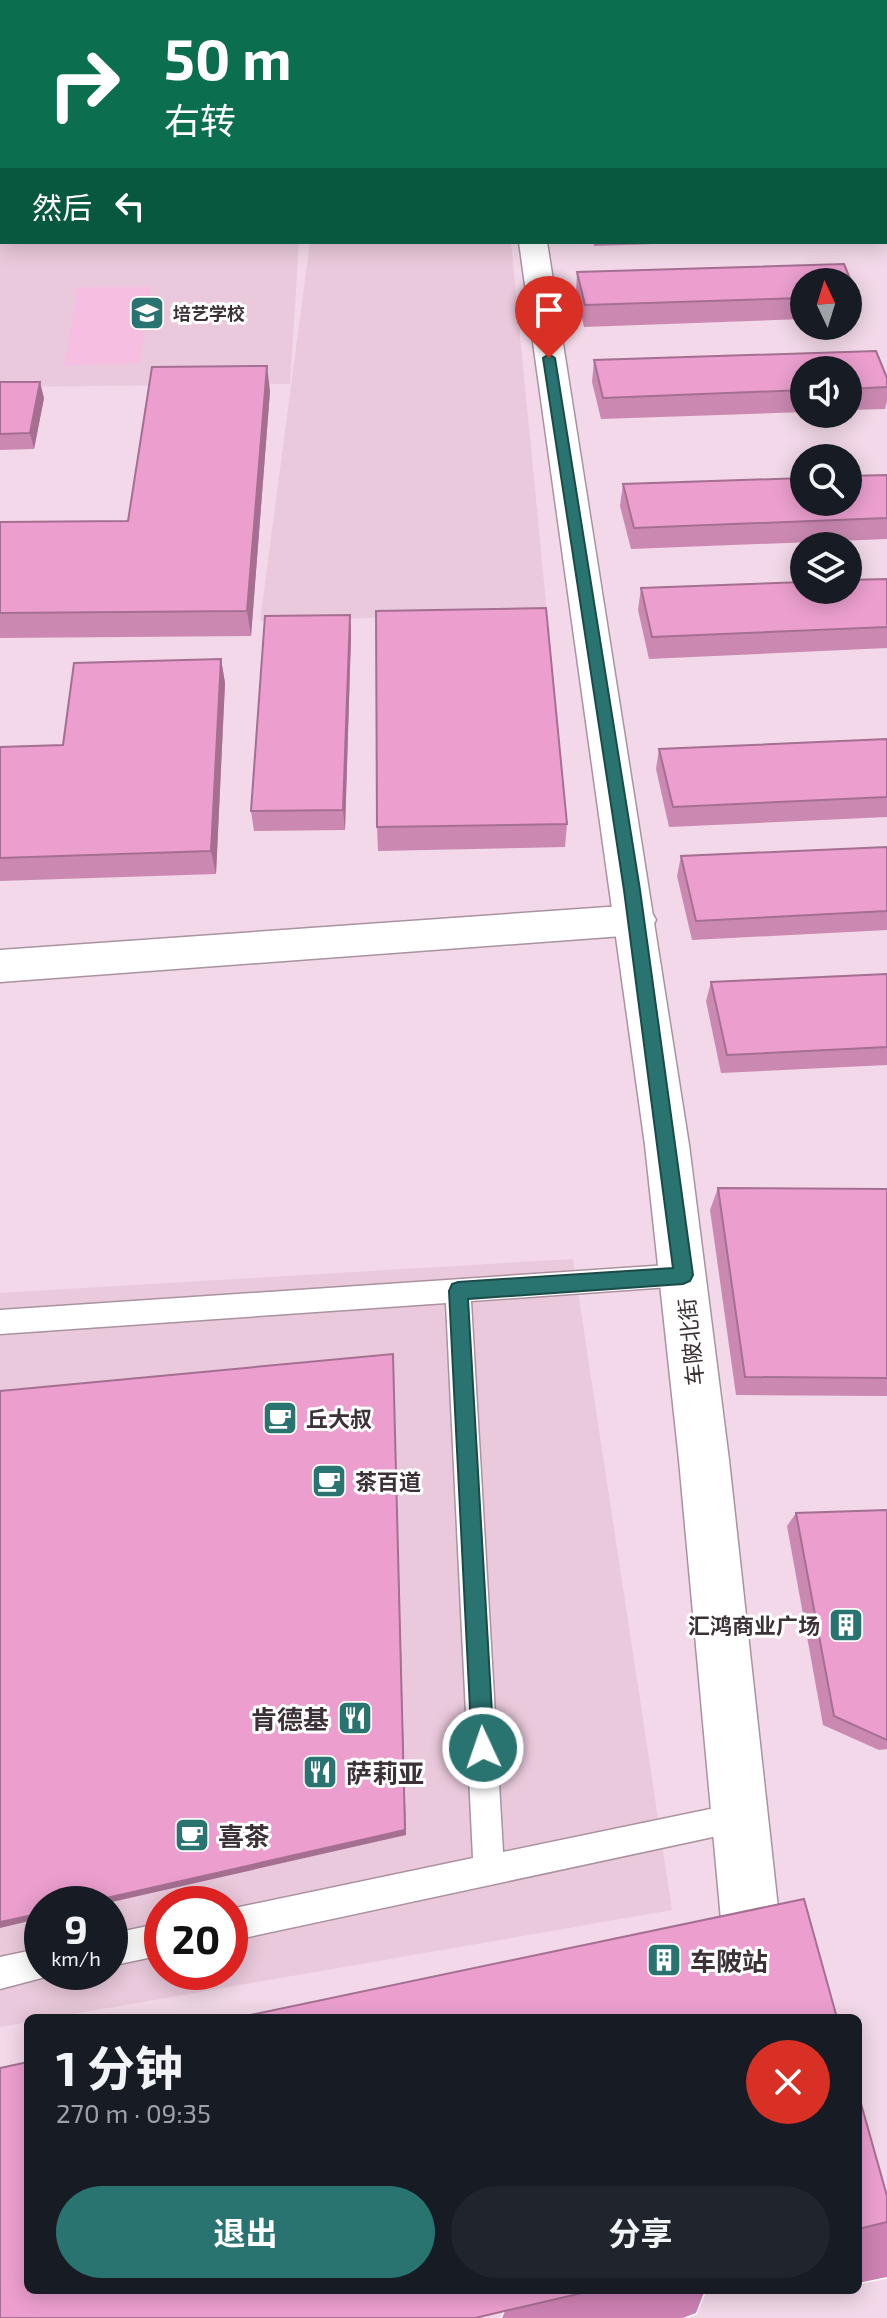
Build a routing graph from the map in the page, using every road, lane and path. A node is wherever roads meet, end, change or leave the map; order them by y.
1 (533, 244) edge
2 (636, 920) junction
3 (0, 966) edge
4 (683, 1275) junction
5 (458, 1291) junction
6 (0, 1322) edge
7 (739, 1818) junction
8 (489, 1870) junction
9 (248, 1921) edge
10 (24, 1968) edge
11 (0, 1973) edge
12 (760, 2014) edge
13 (887, 2245) edge
14 (862, 2250) edge
15 (653, 2294) edge
16 (535, 2318) edge

1 - 2 street, 车陂北街
2 - 3 street
2 - 4 street, 车陂北街
4 - 5 lane
4 - 7 street, 车陂北街
5 - 6 lane
5 - 8 lane
7 - 8 lane
7 - 12 street, 车陂北街
8 - 9 lane
10 - 11 lane
13 - 14 highway
15 - 16 highway

